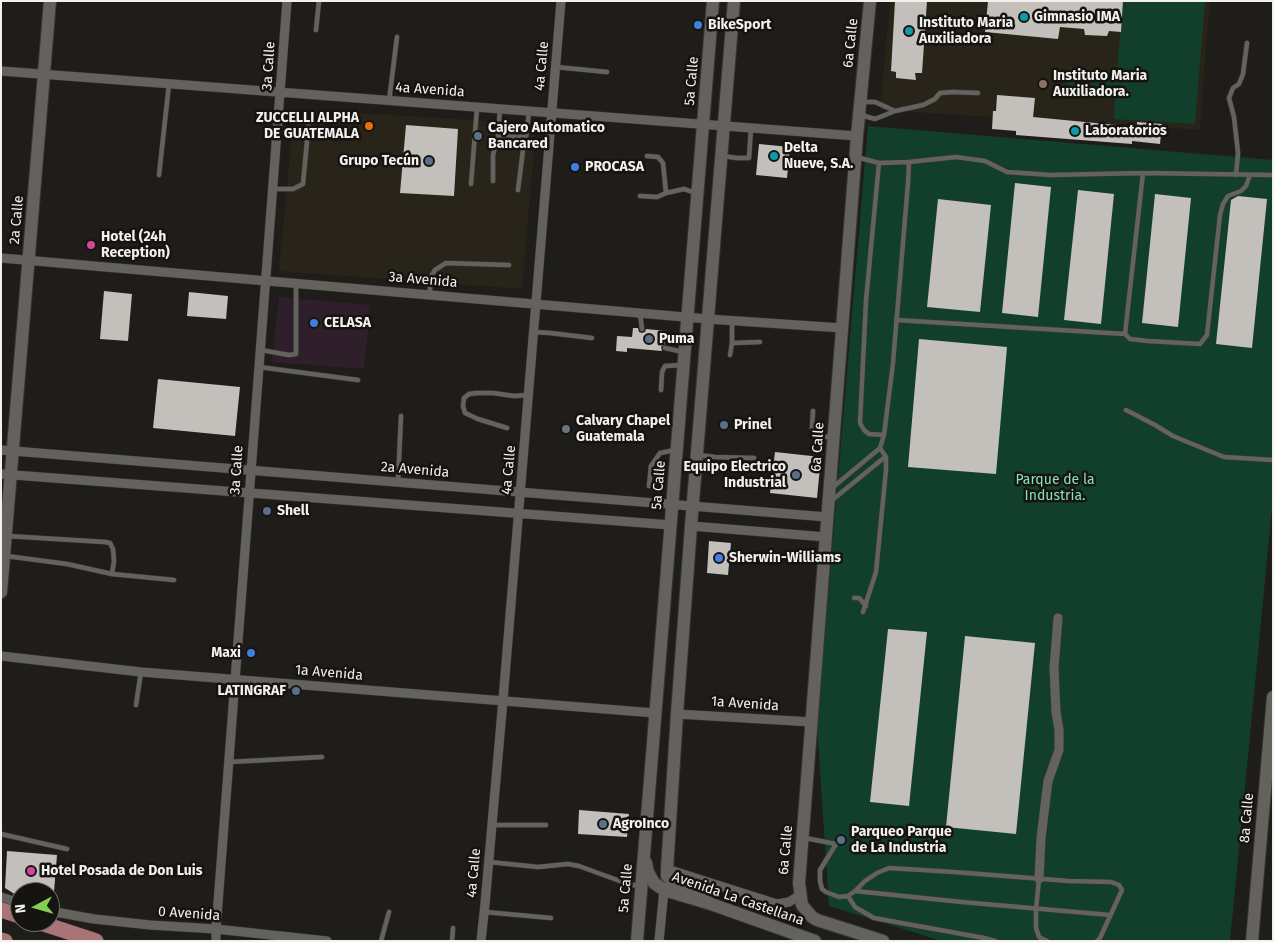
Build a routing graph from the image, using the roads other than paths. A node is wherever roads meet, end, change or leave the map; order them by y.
1 (50, 1) edge
2 (287, 1) edge
3 (319, 1) edge
4 (561, 1) edge
5 (713, 1) edge
6 (734, 1) edge
7 (870, 1) edge
8 (316, 30) dead end
9 (396, 37) dead end
10 (1247, 43) dead end
11 (556, 67) junction
12 (1, 71) edge
13 (607, 72) dead end
14 (44, 74) junction
15 (169, 84) junction
16 (280, 92) junction
17 (978, 93) dead end
18 (389, 101) junction
19 (477, 108) junction
20 (860, 108) junction
21 (500, 110) junction
22 (896, 111) junction
23 (529, 112) junction
24 (552, 113) junction
25 (309, 120) dead end
26 (703, 125) junction
27 (724, 126) junction
28 (751, 128) junction
29 (498, 136) junction
30 (857, 136) junction
31 (526, 137) junction
32 (647, 156) dead end
33 (721, 156) junction
34 (856, 157) junction
35 (879, 162) junction
36 (909, 162) junction
37 (1143, 173) junction
38 (159, 175) dead end
39 (1236, 175) junction
40 (1250, 175) junction
41 (1273, 175) edge
42 (493, 181) dead end
43 (471, 184) dead end
44 (273, 189) junction
45 (518, 190) dead end
46 (666, 193) junction
47 (698, 193) junction
48 (640, 196) dead end
49 (1, 258) edge
50 (28, 260) junction
51 (510, 264) dead end
52 (266, 281) junction
53 (296, 283) junction
54 (430, 295) junction
55 (536, 304) junction
56 (640, 313) junction
57 (688, 317) junction
58 (708, 319) junction
59 (732, 320) junction
60 (896, 320) junction
61 (842, 328) junction
62 (642, 329) dead end
63 (534, 332) junction
64 (1125, 334) junction
65 (592, 338) dead end
66 (760, 342) dead end
67 (732, 343) junction
68 (665, 348) dead end
69 (260, 350) junction
70 (730, 355) dead end
71 (684, 358) junction
72 (259, 367) junction
73 (358, 380) dead end
74 (662, 390) dead end
75 (528, 395) junction
76 (1126, 410) dead end
77 (814, 411) dead end
78 (401, 416) dead end
79 (507, 428) dead end
80 (884, 435) junction
81 (834, 436) junction
82 (880, 448) junction
83 (677, 450) junction
84 (7, 451) edge
85 (697, 455) junction
86 (886, 457) junction
87 (754, 458) dead end
88 (1273, 460) edge
89 (251, 470) junction
90 (6, 474) edge
91 (398, 482) junction
92 (649, 486) dead end
93 (830, 490) junction
94 (250, 492) junction
95 (521, 492) junction
96 (672, 504) junction
97 (828, 504) junction
98 (692, 506) junction
99 (519, 513) junction
100 (827, 517) junction
101 (670, 525) junction
102 (691, 526) junction
103 (6, 536) junction
104 (826, 537) junction
105 (4, 556) junction
106 (112, 574) junction
107 (174, 580) dead end
108 (1, 592) edge
109 (854, 598) dead end
110 (866, 606) junction
111 (863, 612) dead end
112 (1058, 618) dead end
113 (1, 656) edge
114 (141, 672) junction
115 (235, 679) junction
116 (1273, 697) edge
117 (503, 700) junction
118 (136, 705) dead end
119 (655, 713) junction
120 (676, 714) junction
121 (812, 722) junction
122 (322, 756) dead end
123 (229, 762) junction
124 (492, 825) junction
125 (546, 826) dead end
126 (1, 834) edge
127 (802, 838) junction
128 (841, 840) dead end
129 (836, 844) junction
130 (67, 849) dead end
131 (644, 853) junction
132 (488, 862) junction
133 (671, 879) junction
134 (1039, 879) junction
135 (641, 886) junction
136 (855, 891) junction
137 (800, 895) junction
138 (848, 896) junction
139 (1036, 909) junction
140 (389, 912) dead end
141 (484, 912) junction
142 (60, 913) edge
143 (1110, 915) junction
144 (552, 918) dead end
145 (453, 928) dead end
146 (60, 929) edge
147 (216, 930) junction
148 (800, 938) edge
149 (1, 940) edge
150 (5, 941) edge
151 (96, 941) edge
152 (216, 941) edge
153 (327, 941) edge
154 (380, 941) edge
155 (452, 941) edge
156 (481, 941) edge
157 (636, 941) edge
158 (659, 941) edge
159 (815, 941) edge
160 (883, 941) edge
161 (995, 941) edge
162 (1047, 941) edge
163 (1097, 941) edge
164 (1252, 941) edge

1 - 14 main road, 2a Calle
2 - 16 street, 3a Calle
3 - 8 lane
4 - 11 street, 4a Calle
5 - 26 main road, 5a Calle
6 - 27 main road
7 - 20 main road, 6a Calle
9 - 18 lane
10 - 39 lane
11 - 13 lane
11 - 24 street, 4a Calle
12 - 14 street, 4a Avenida
14 - 15 street, 4a Avenida
14 - 50 main road, 2a Calle
15 - 16 street, 4a Avenida
15 - 38 lane
16 - 18 street, 4a Avenida
16 - 44 street, 3a Calle
17 - 22 lane
18 - 19 street, 4a Avenida
19 - 21 street, 4a Avenida
19 - 43 lane
20 - 22 lane
20 - 22 lane
20 - 30 main road, 6a Calle
21 - 23 street, 4a Avenida
21 - 29 lane
23 - 24 street, 4a Avenida
23 - 31 lane
24 - 26 street, 4a Avenida
24 - 55 street, 4a Calle
25 - 44 lane
26 - 27 street, 4a Avenida
26 - 47 main road, 5a Calle
27 - 28 street, 4a Avenida
27 - 33 main road
28 - 30 street, 4a Avenida
28 - 33 lane
29 - 31 lane
29 - 42 lane
30 - 34 main road, 6a Calle
31 - 45 lane
32 - 46 lane
33 - 58 main road
34 - 35 lane
34 - 61 main road, 6a Calle
35 - 36 lane
35 - 80 lane
36 - 37 lane
36 - 60 lane
37 - 39 lane
37 - 64 lane
39 - 40 lane
40 - 41 lane
40 - 64 lane
44 - 52 street, 3a Calle
46 - 47 lane
46 - 48 lane
47 - 57 main road, 5a Calle
49 - 50 street, 3a Avenida
50 - 52 street, 3a Avenida
50 - 84 main road, 2a Calle
51 - 54 lane
52 - 53 street, 3a Avenida
52 - 69 street, 3a Calle
53 - 54 street, 3a Avenida
53 - 69 lane
54 - 55 street, 3a Avenida
55 - 56 street, 3a Avenida
55 - 63 street, 4a Calle
56 - 57 street, 3a Avenida
56 - 62 lane
57 - 58 street, 3a Avenida
57 - 71 main road, 5a Calle
58 - 59 street, 3a Avenida
58 - 85 main road
59 - 61 street, 3a Avenida
59 - 67 lane
60 - 64 lane
60 - 80 lane
61 - 81 main road, 6a Calle
63 - 65 lane
63 - 75 street, 4a Calle
66 - 67 lane
67 - 70 lane
68 - 71 lane
69 - 72 street, 3a Calle
71 - 74 lane
71 - 83 main road, 5a Calle
72 - 73 lane
72 - 89 street, 3a Calle
75 - 79 lane
75 - 95 street, 4a Calle
76 - 88 lane
77 - 81 lane
78 - 91 lane
80 - 82 lane
81 - 93 main road, 6a Calle
82 - 86 lane
82 - 93 lane
83 - 92 lane
83 - 96 main road, 5a Calle
84 - 89 street, 2a Avenida
84 - 90 main road, 2a Calle
85 - 87 lane
85 - 98 main road
86 - 97 lane
86 - 110 lane
89 - 91 street, 2a Avenida
89 - 94 street, 3a Calle
90 - 94 street
90 - 103 main road, 2a Calle
91 - 95 street, 2a Avenida
93 - 97 main road, 6a Calle
94 - 99 street
94 - 115 street, 3a Calle
95 - 96 street, 2a Avenida
95 - 99 street, 4a Calle
96 - 98 street, 2a Avenida
96 - 101 main road, 5a Calle
97 - 100 main road, 6a Calle
98 - 100 street, 2a Avenida
98 - 102 main road
99 - 101 street
99 - 117 street, 4a Calle
100 - 104 main road, 6a Calle
101 - 119 main road, 5a Calle
102 - 104 street
102 - 120 main road
103 - 105 main road, 2a Calle
103 - 106 lane
104 - 121 main road, 6a Calle
105 - 106 lane
105 - 108 main road, 2a Calle
106 - 107 lane
109 - 110 lane
110 - 111 lane
112 - 134 street
113 - 114 street, 1a Avenida
114 - 115 street, 1a Avenida
114 - 118 lane
115 - 117 street, 1a Avenida
115 - 123 street, 3a Calle
116 - 164 main road, 8a Calle
117 - 119 street, 1a Avenida
117 - 124 street, 4a Calle
119 - 131 main road, 5a Calle
120 - 121 street, 1a Avenida
120 - 133 main road
121 - 127 main road, 6a Calle
122 - 123 lane
123 - 147 street, 3a Calle
124 - 125 lane
124 - 132 street, 4a Calle
126 - 130 lane
127 - 129 lane
127 - 137 main road, 6a Calle
128 - 129 lane
129 - 138 lane
131 - 133 main road, Avenida La Castellana
131 - 135 main road, 5a Calle
132 - 135 lane
132 - 141 street, 4a Calle
133 - 137 street, Avenida La Castellana
133 - 148 main road, Avenida La Castellana
133 - 158 street
134 - 136 lane
134 - 139 lane
134 - 143 lane
135 - 157 main road, 5a Calle
136 - 138 lane
136 - 139 lane
137 - 160 main road, Avenida La Castellana
138 - 161 lane
139 - 143 lane
139 - 162 lane
140 - 154 lane
141 - 144 lane
141 - 156 street, 4a Calle
142 - 147 street, 0 Avenida
143 - 163 lane
145 - 155 lane
146 - 151 main road
147 - 152 street, 3a Calle
147 - 153 street, 0 Avenida
148 - 159 main road, Avenida La Castellana
149 - 150 main road

